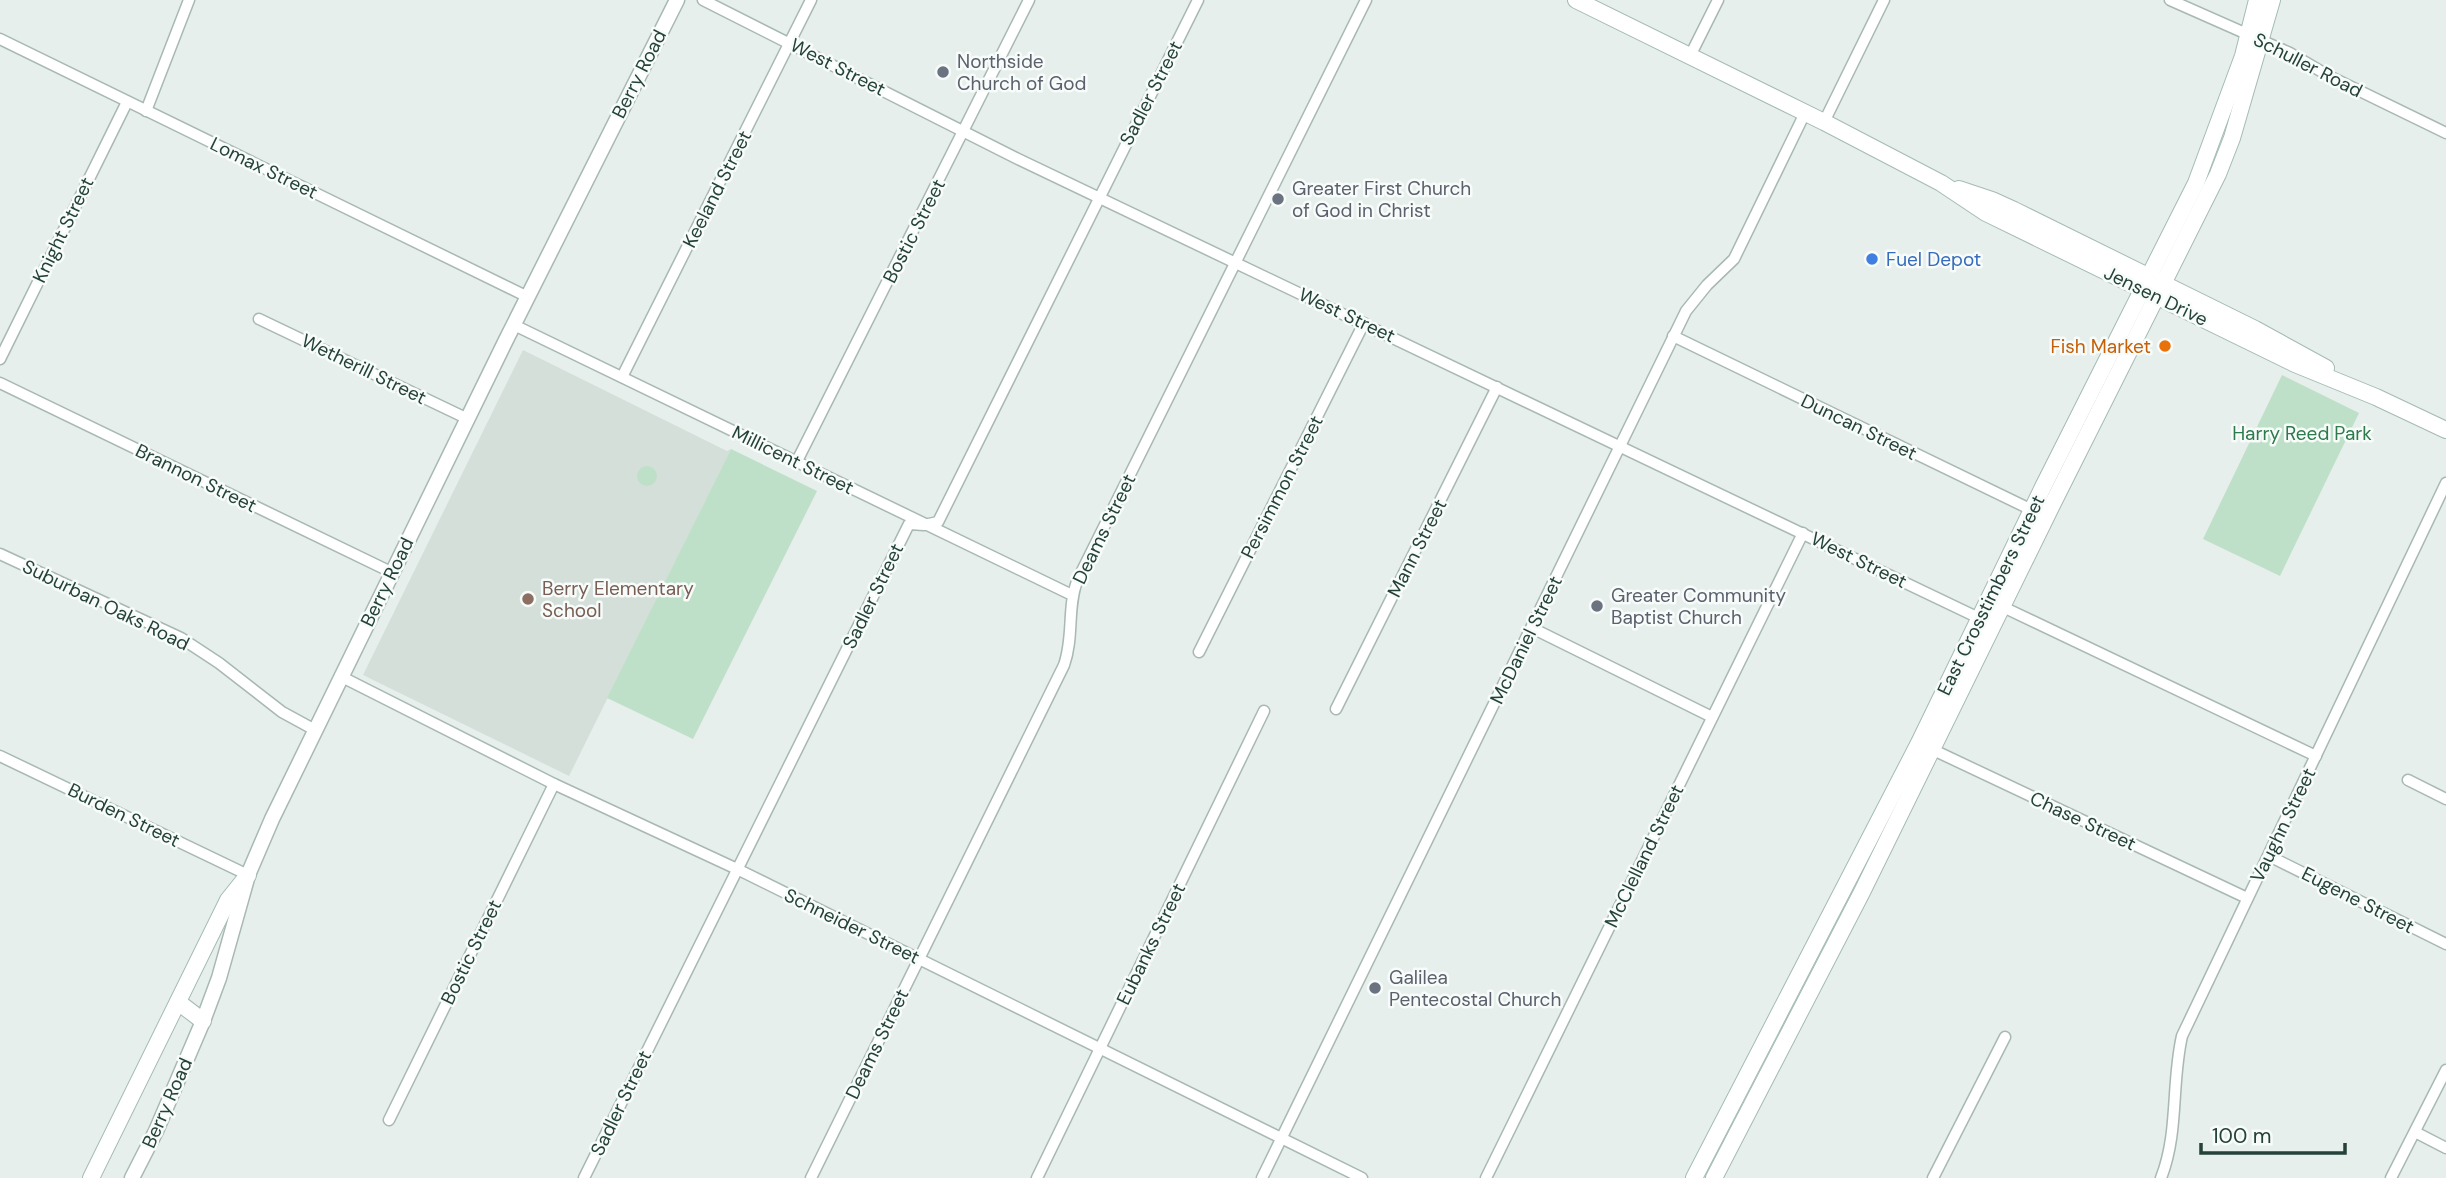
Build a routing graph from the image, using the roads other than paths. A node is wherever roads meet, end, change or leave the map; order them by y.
1 (189, 0) edge
2 (677, 0) edge
3 (703, 0) edge
4 (811, 0) edge
5 (1029, 0) edge
6 (1198, 0) edge
7 (1366, 0) edge
8 (1576, 0) edge
9 (1718, 0) edge
10 (1884, 0) edge
11 (2170, 0) edge
12 (2257, 0) edge
13 (2272, 0) edge
14 (2255, 38) junction
15 (0, 39) edge
16 (790, 43) junction
17 (1690, 56) junction
18 (127, 102) junction
19 (146, 110) junction
20 (1805, 113) junction
21 (1825, 122) junction
22 (964, 132) junction
23 (2215, 133) junction
24 (2446, 133) edge
25 (2231, 142) junction
26 (1099, 197) junction
27 (1235, 264) junction
28 (2153, 287) junction
29 (528, 297) junction
30 (259, 319) dead end
31 (1364, 323) junction
32 (514, 325) junction
33 (1673, 337) junction
34 (0, 359) edge
35 (622, 377) junction
36 (0, 383) edge
37 (1497, 387) junction
38 (468, 419) junction
39 (2446, 430) edge
40 (1620, 445) junction
41 (797, 461) junction
42 (2446, 483) edge
43 (2039, 513) junction
44 (924, 525) junction
45 (1803, 533) junction
46 (0, 554) edge
47 (391, 572) junction
48 (1072, 596) junction
49 (2003, 607) junction
50 (1987, 622) junction
51 (1532, 628) junction
52 (1199, 652) dead end
53 (340, 676) junction
54 (1336, 709) dead end
55 (1264, 711) dead end
56 (1712, 718) junction
57 (315, 730) junction
58 (1926, 746) junction
59 (0, 756) edge
60 (2316, 756) junction
61 (2408, 780) dead end
62 (554, 784) junction
63 (2446, 799) edge
64 (2269, 856) junction
65 (737, 869) junction
66 (248, 875) junction
67 (1843, 891) junction
68 (2247, 898) junction
69 (1859, 899) junction
70 (2446, 944) edge
71 (919, 959) junction
72 (178, 1002) junction
73 (203, 1021) junction
74 (2005, 1037) dead end
75 (1766, 1039) junction
76 (1100, 1048) junction
77 (1782, 1048) junction
78 (2446, 1070) edge
79 (389, 1120) dead end
80 (2415, 1132) junction
81 (1281, 1138) junction
82 (2446, 1148) edge
83 (91, 1178) edge
84 (132, 1178) edge
85 (583, 1178) edge
86 (811, 1178) edge
87 (1037, 1178) edge
88 (1262, 1178) edge
89 (1362, 1178) edge
90 (1486, 1178) edge
91 (1694, 1178) edge
92 (1714, 1178) edge
93 (1933, 1178) edge
94 (2161, 1178) edge
95 (2391, 1178) edge

1 - 19 street
2 - 29 street, Berry Road
3 - 16 street, West Street
4 - 16 street, Keeland Street
5 - 22 street, Bostic Street
6 - 26 street, Sadler Street
7 - 27 street, Deams Street
8 - 17 main road, Jensen Drive
9 - 17 street
10 - 21 street
11 - 14 street, Schuller Road
12 - 14 main road, East Crosstimbers Street
13 - 14 main road, East Crosstimbers Street
14 - 23 main road, East Crosstimbers Street
14 - 24 street, Schuller Road
14 - 25 main road, East Crosstimbers Street
15 - 18 street, Lomax Street
16 - 22 street, West Street
16 - 35 street, Keeland Street
17 - 20 main road, Jensen Drive
18 - 19 street, Lomax Street
18 - 34 street, Knight Street
19 - 29 street, Lomax Street
20 - 21 main road, Jensen Drive
20 - 33 street, McDaniel Street
21 - 28 main road, Jensen Drive
22 - 26 street, West Street
22 - 41 street, Bostic Street
23 - 25 main road
23 - 28 main road, East Crosstimbers Street
25 - 28 main road, East Crosstimbers Street
26 - 27 street, West Street
26 - 44 street, Sadler Street
27 - 31 street, West Street
27 - 48 street, Deams Street
28 - 39 main road, Jensen Drive
28 - 43 main road, East Crosstimbers Street
29 - 32 street, Berry Road
30 - 38 street, Wetherill Street
31 - 37 street, West Street
31 - 52 street, Persimmon Street
32 - 35 street, Millicent Street
32 - 38 street, Berry Road
33 - 40 street, McDaniel Street
33 - 43 street, Duncan Street
35 - 41 street, Millicent Street
36 - 47 street, Brannon Street
37 - 40 street, West Street
37 - 54 street, Mann Street
38 - 47 street, Berry Road
40 - 45 street, West Street
40 - 51 street, McDaniel Street
41 - 44 street, Millicent Street
42 - 60 street, Vaughn Street
43 - 49 main road, East Crosstimbers Street
43 - 50 main road, East Crosstimbers Street
44 - 48 street, Millicent Street
44 - 65 street, Sadler Street
45 - 50 street, West Street
45 - 56 street, McClelland Street
46 - 57 street, Suburban Oaks Road
47 - 53 street, Berry Road
48 - 71 street, Deams Street
49 - 50 main road, East Crosstimbers Street
49 - 60 street
50 - 58 main road, East Crosstimbers Street
51 - 56 street
51 - 81 street, McDaniel Street
53 - 57 street, Berry Road
53 - 62 street, Schneider Street
55 - 76 street, Eubanks Street
56 - 90 street, McClelland Street
57 - 66 street, Berry Road
58 - 67 main road, East Crosstimbers Street
58 - 68 street, Chase Street
58 - 69 main road, East Crosstimbers Street
59 - 66 street, Burden Street
60 - 64 street, Vaughn Street
61 - 63 street
62 - 65 street, Schneider Street
62 - 79 street, Bostic Street
64 - 68 street, Vaughn Street
64 - 70 street, Eugene Street
65 - 71 street, Schneider Street
65 - 85 street, Sadler Street
66 - 72 main road
66 - 73 street, Berry Road
67 - 69 main road
67 - 75 main road, East Crosstimbers Street
68 - 94 street, Vaughn Street
69 - 77 main road, East Crosstimbers Street
71 - 76 street, Schneider Street
71 - 86 street, Deams Street
72 - 73 main road
72 - 83 main road
73 - 84 street, Berry Road
74 - 93 street
75 - 77 main road
75 - 91 main road, East Crosstimbers Street
76 - 81 street, Schneider Street
76 - 87 street, Eubanks Street
77 - 92 main road, East Crosstimbers Street
78 - 80 street
80 - 82 street
80 - 95 street
81 - 88 street, McDaniel Street
81 - 89 street, Schneider Street

